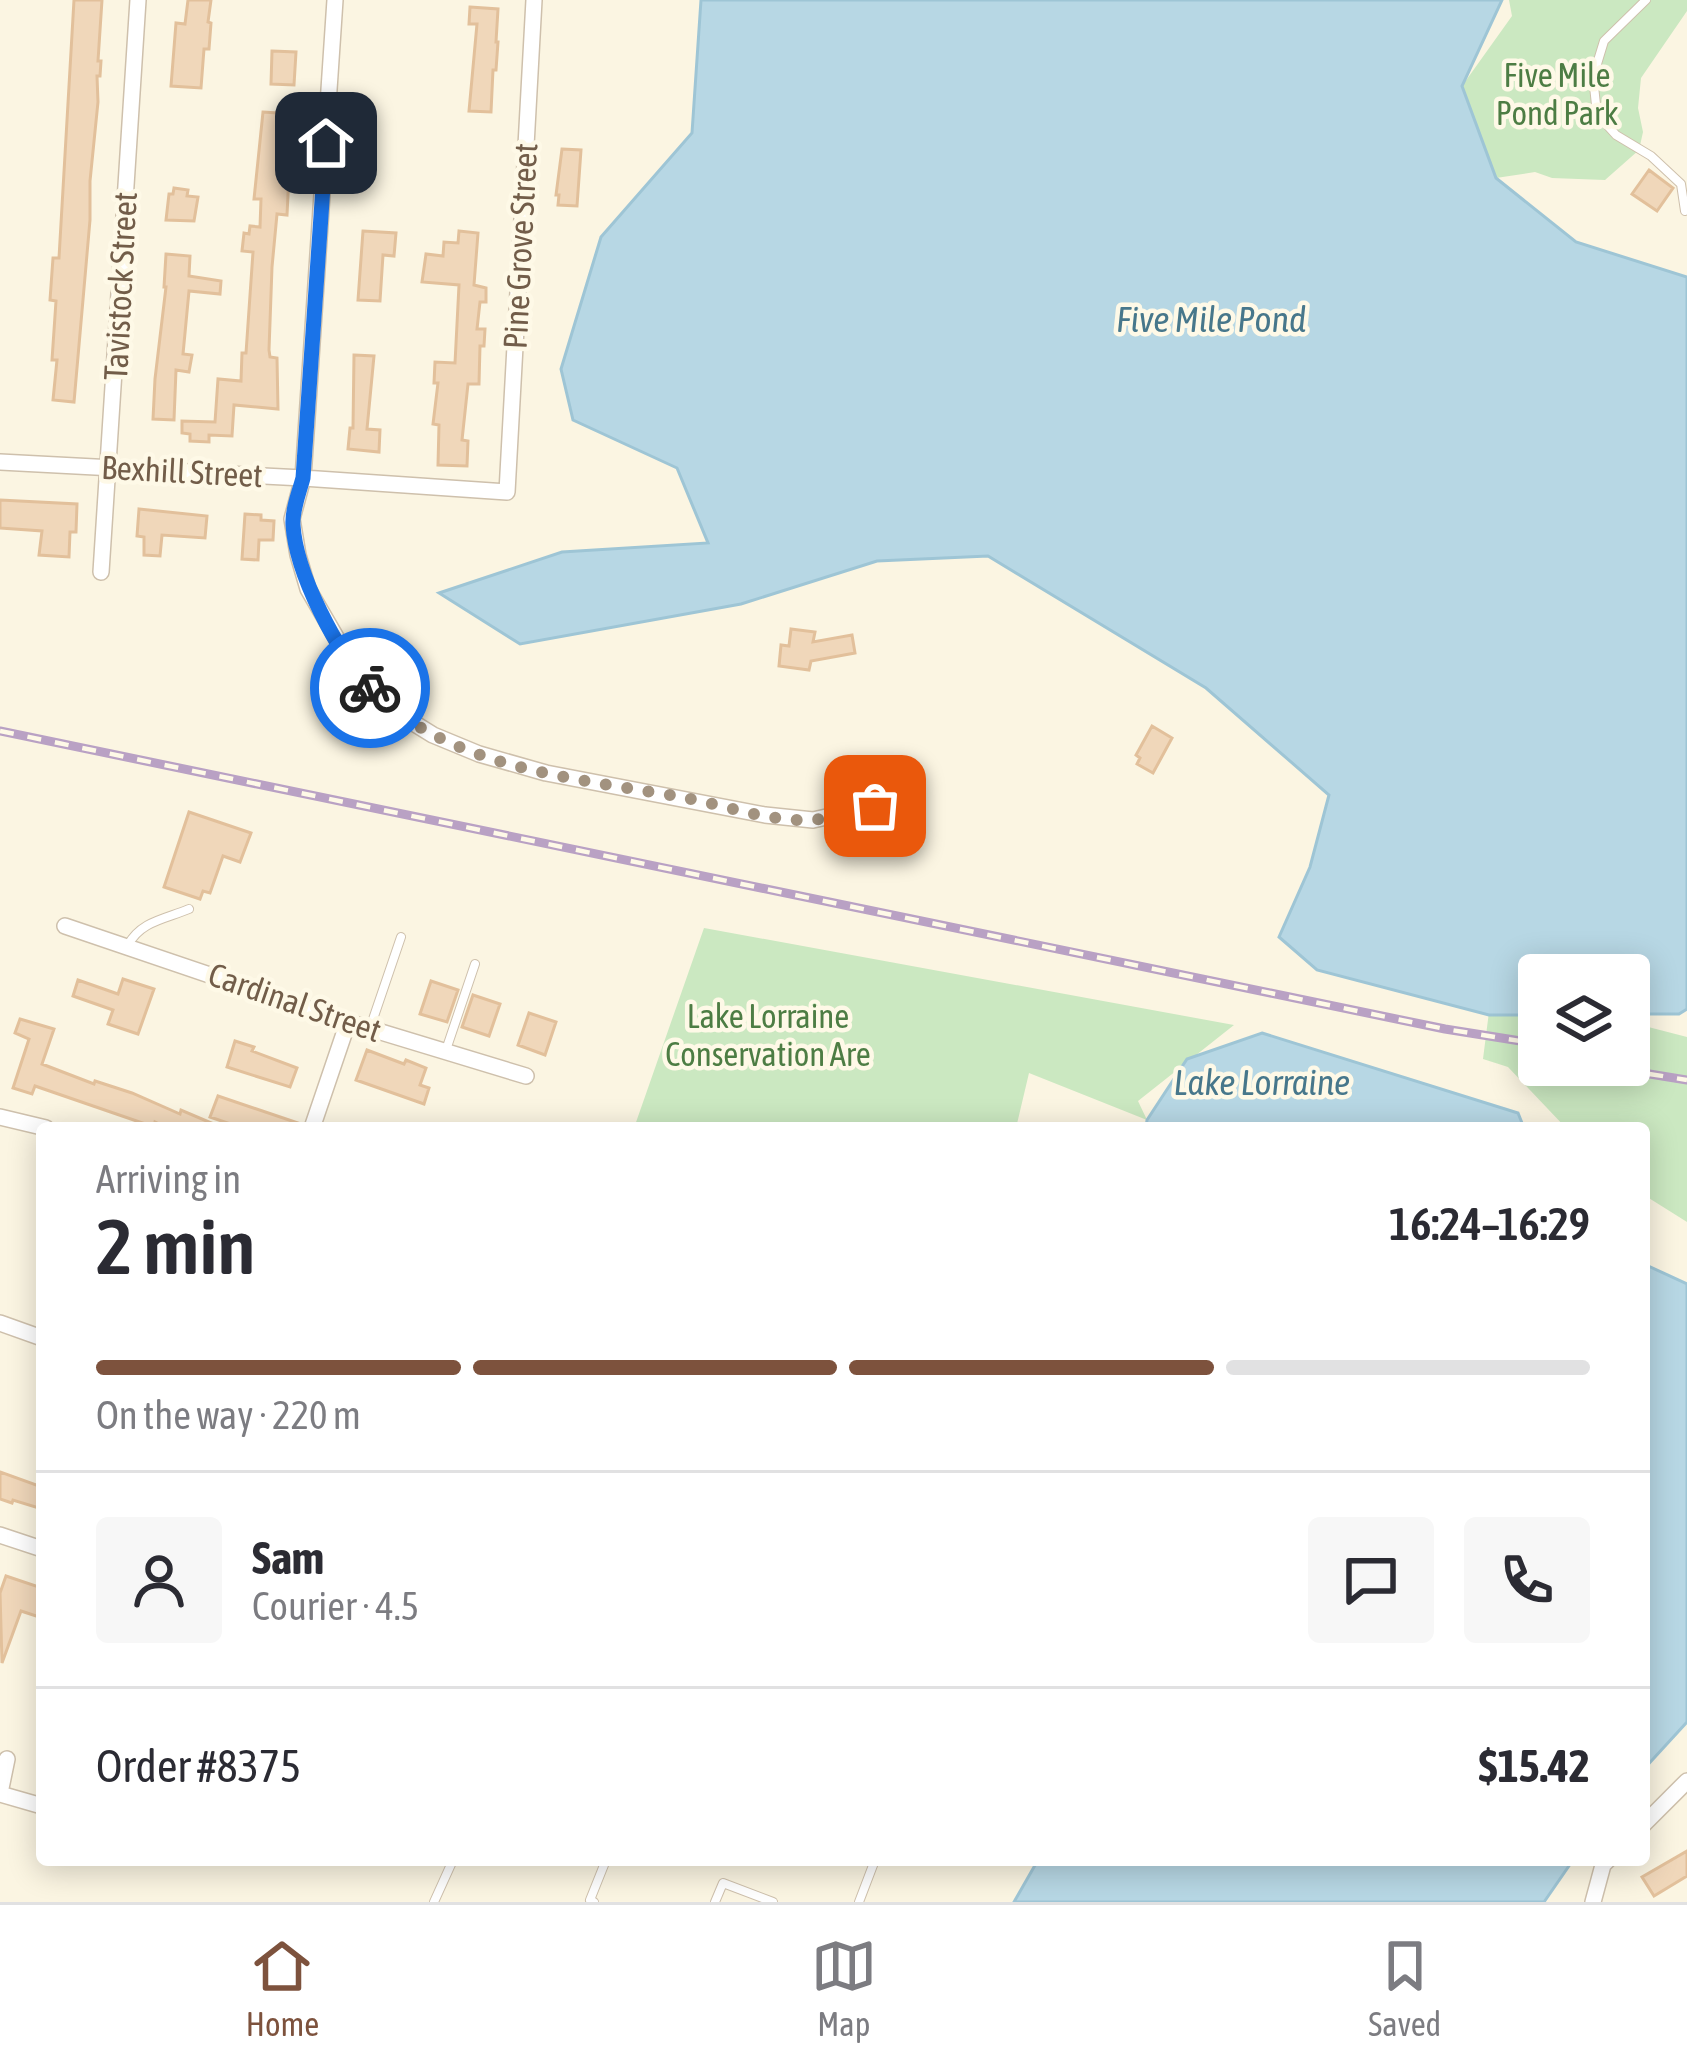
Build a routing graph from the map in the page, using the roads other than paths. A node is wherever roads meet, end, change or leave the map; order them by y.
1 (137, 0) edge
2 (335, 0) edge
3 (534, 0) edge
4 (1646, 0) edge
5 (1685, 211) edge
6 (0, 463) edge
7 (109, 467) junction
8 (303, 478) junction
9 (507, 492) joint
10 (101, 572) dead end
11 (875, 806) dead end
12 (189, 909) dead end
13 (65, 926) dead end
14 (401, 937) dead end
15 (128, 946) junction
16 (475, 964) dead end
17 (348, 1022) junction
18 (370, 1029) junction
19 (446, 1052) junction
20 (526, 1076) dead end
21 (0, 1117) edge
22 (314, 1122) edge
23 (36, 1126) edge
24 (0, 1323) edge
25 (36, 1336) edge
26 (0, 1535) edge
27 (36, 1548) edge
28 (7, 1759) dead end
29 (1685, 1785) edge
30 (0, 1793) edge
31 (36, 1804) edge
32 (1650, 1818) edge
33 (450, 1866) edge
34 (604, 1866) edge
35 (873, 1866) edge
36 (1603, 1866) edge
37 (434, 1902) edge
38 (594, 1902) edge
39 (715, 1902) edge
40 (773, 1902) edge
41 (859, 1902) edge
42 (1593, 1902) edge

1 - 7 street, Tavistock Street
2 - 8 street
3 - 9 street, Pine Grove Street
4 - 5 lane
6 - 7 street, Bexhill Street
7 - 8 street, Bexhill Street
7 - 10 street, Tavistock Street
8 - 9 street, Bexhill Street
8 - 11 street
12 - 15 lane
13 - 15 street, Cardinal Street
14 - 18 lane
15 - 17 street, Cardinal Street
16 - 19 lane
17 - 18 street, Cardinal Street
17 - 22 street
18 - 19 street, Cardinal Street
19 - 20 street, Cardinal Street
21 - 23 street
24 - 25 street
26 - 27 street
28 - 30 street
29 - 32 street
30 - 31 street
33 - 37 lane
34 - 38 lane
35 - 41 lane
36 - 42 street
39 - 40 lane

